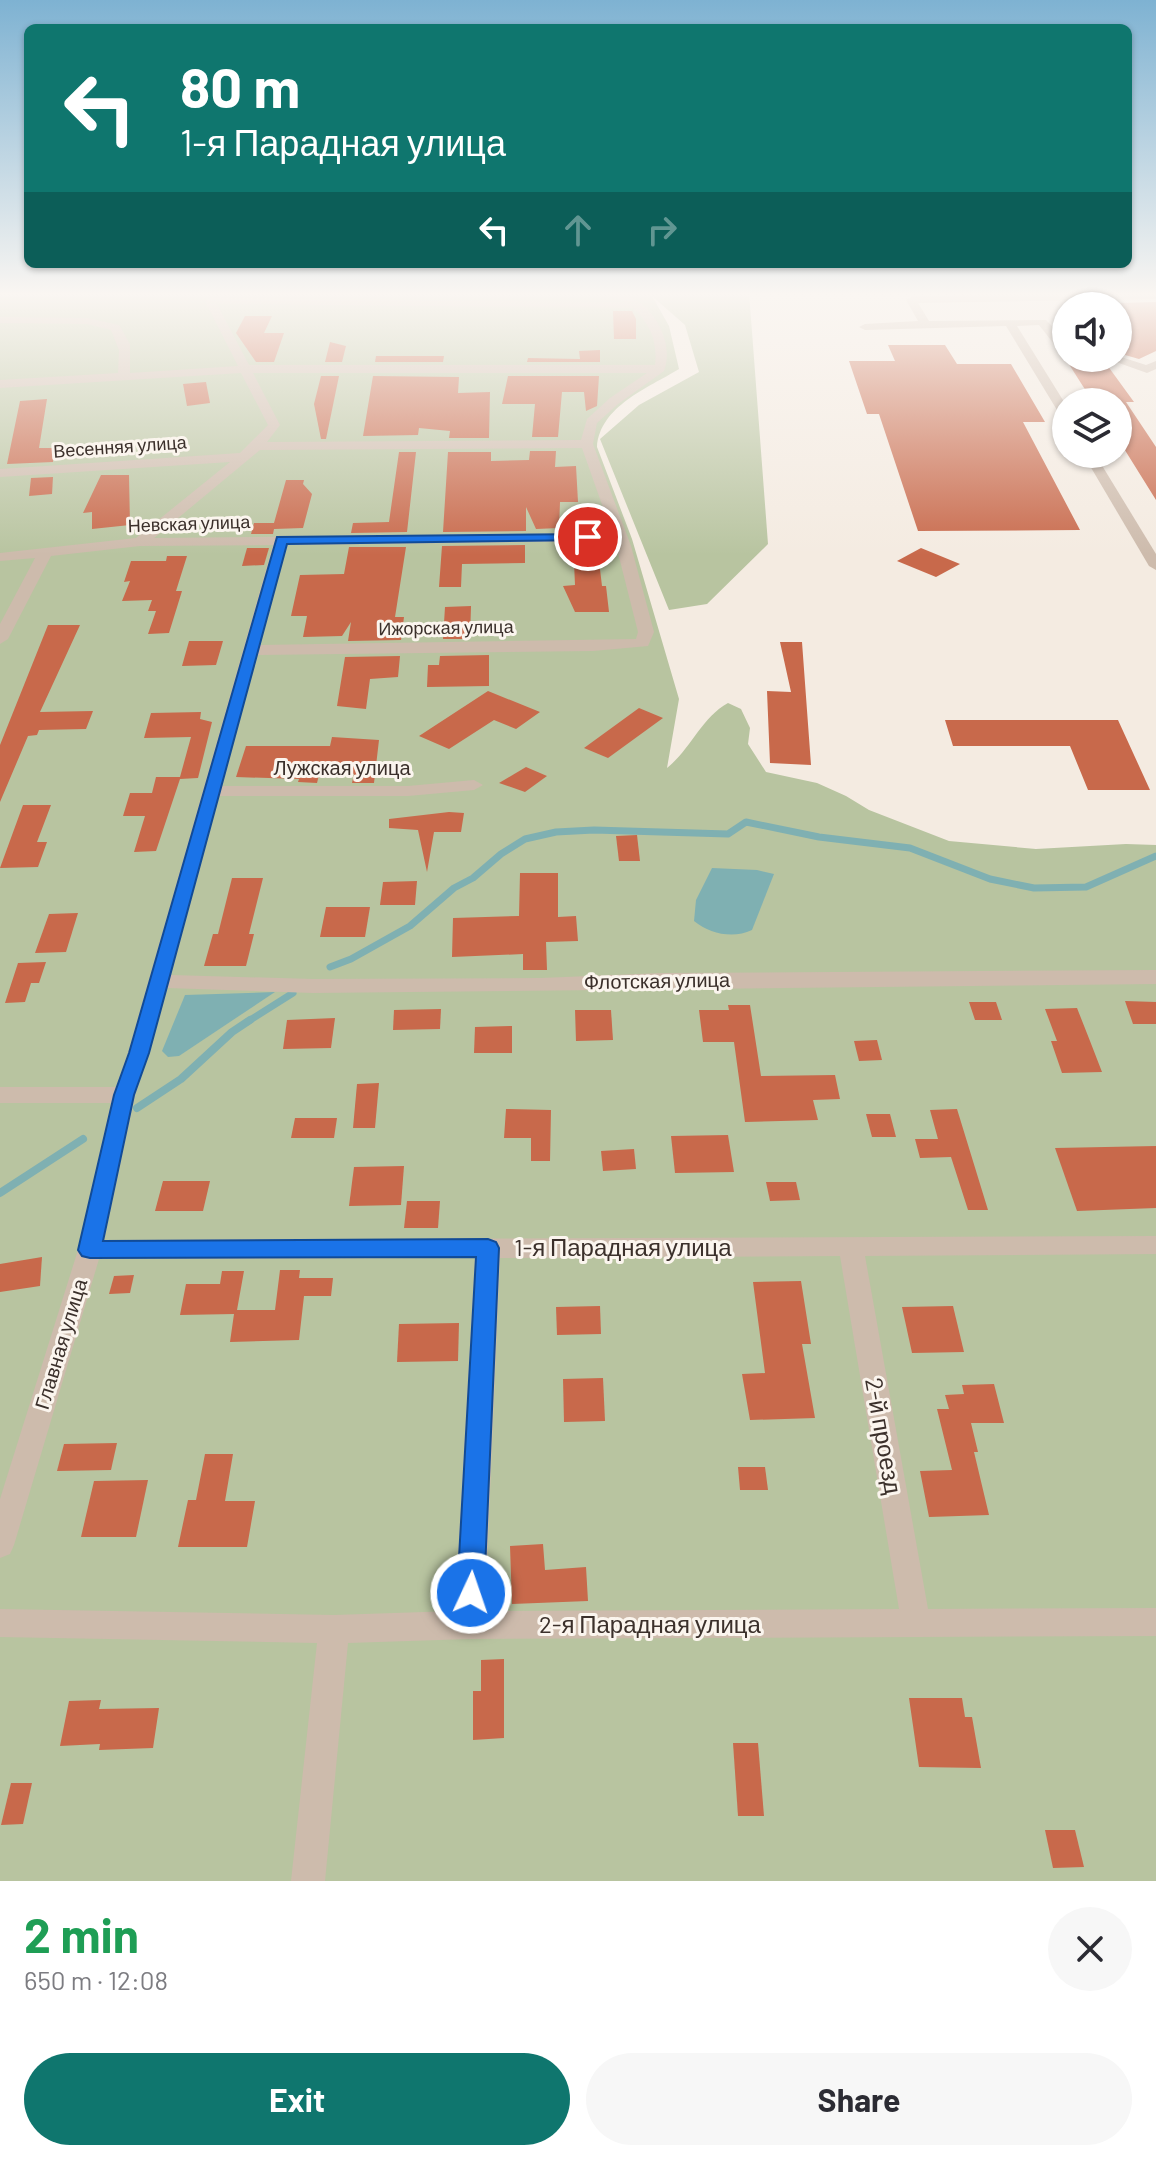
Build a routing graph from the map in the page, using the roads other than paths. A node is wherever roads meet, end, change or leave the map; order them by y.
1 (65, 380) edge
2 (252, 380) edge
3 (645, 380) edge
4 (0, 384) edge
5 (587, 444) junction
6 (257, 446) junction
7 (242, 457) junction
8 (1097, 468) edge
9 (0, 473) edge
10 (619, 537) junction
11 (281, 540) junction
12 (140, 542) junction
13 (45, 553) junction
14 (0, 557) edge
15 (1156, 566) edge
16 (0, 639) edge
17 (250, 650) junction
18 (474, 785) dead end
19 (210, 791) junction
20 (1156, 977) edge
21 (158, 981) junction
22 (0, 1095) edge
23 (124, 1095) junction
24 (1156, 1245) edge
25 (851, 1247) junction
26 (488, 1248) junction
27 (90, 1250) junction
28 (0, 1545) edge
29 (1156, 1622) edge
30 (0, 1623) edge
31 (916, 1624) junction
32 (469, 1625) junction
33 (334, 1629) junction
34 (308, 1881) edge

1 - 4 street
2 - 6 street
3 - 5 street
5 - 6 street
5 - 10 street
6 - 7 street
7 - 9 street, Весенняя улица
7 - 12 street
8 - 15 street
10 - 11 street, Невская улица
10 - 17 street, Ижорская улица
11 - 12 street, Невская улица
11 - 17 street, Главная улица
12 - 13 street, Невская улица
13 - 14 street, Невская улица
13 - 16 street
17 - 19 street, Главная улица
18 - 19 street, Лужская улица
19 - 21 street, Главная улица
20 - 21 street, Флотская улица
21 - 23 street, Главная улица
22 - 23 street
23 - 27 street, Главная улица
24 - 25 street, 1-я Парадная улица
25 - 26 street, 1-я Парадная улица
25 - 31 street, 2-й проезд
26 - 27 street, 1-я Парадная улица
26 - 32 street
27 - 28 street, Главная улица
29 - 31 street, 2-я Парадная улица
30 - 33 street, 2-я Парадная улица
31 - 32 street, 2-я Парадная улица
32 - 33 street, 2-я Парадная улица
33 - 34 street

